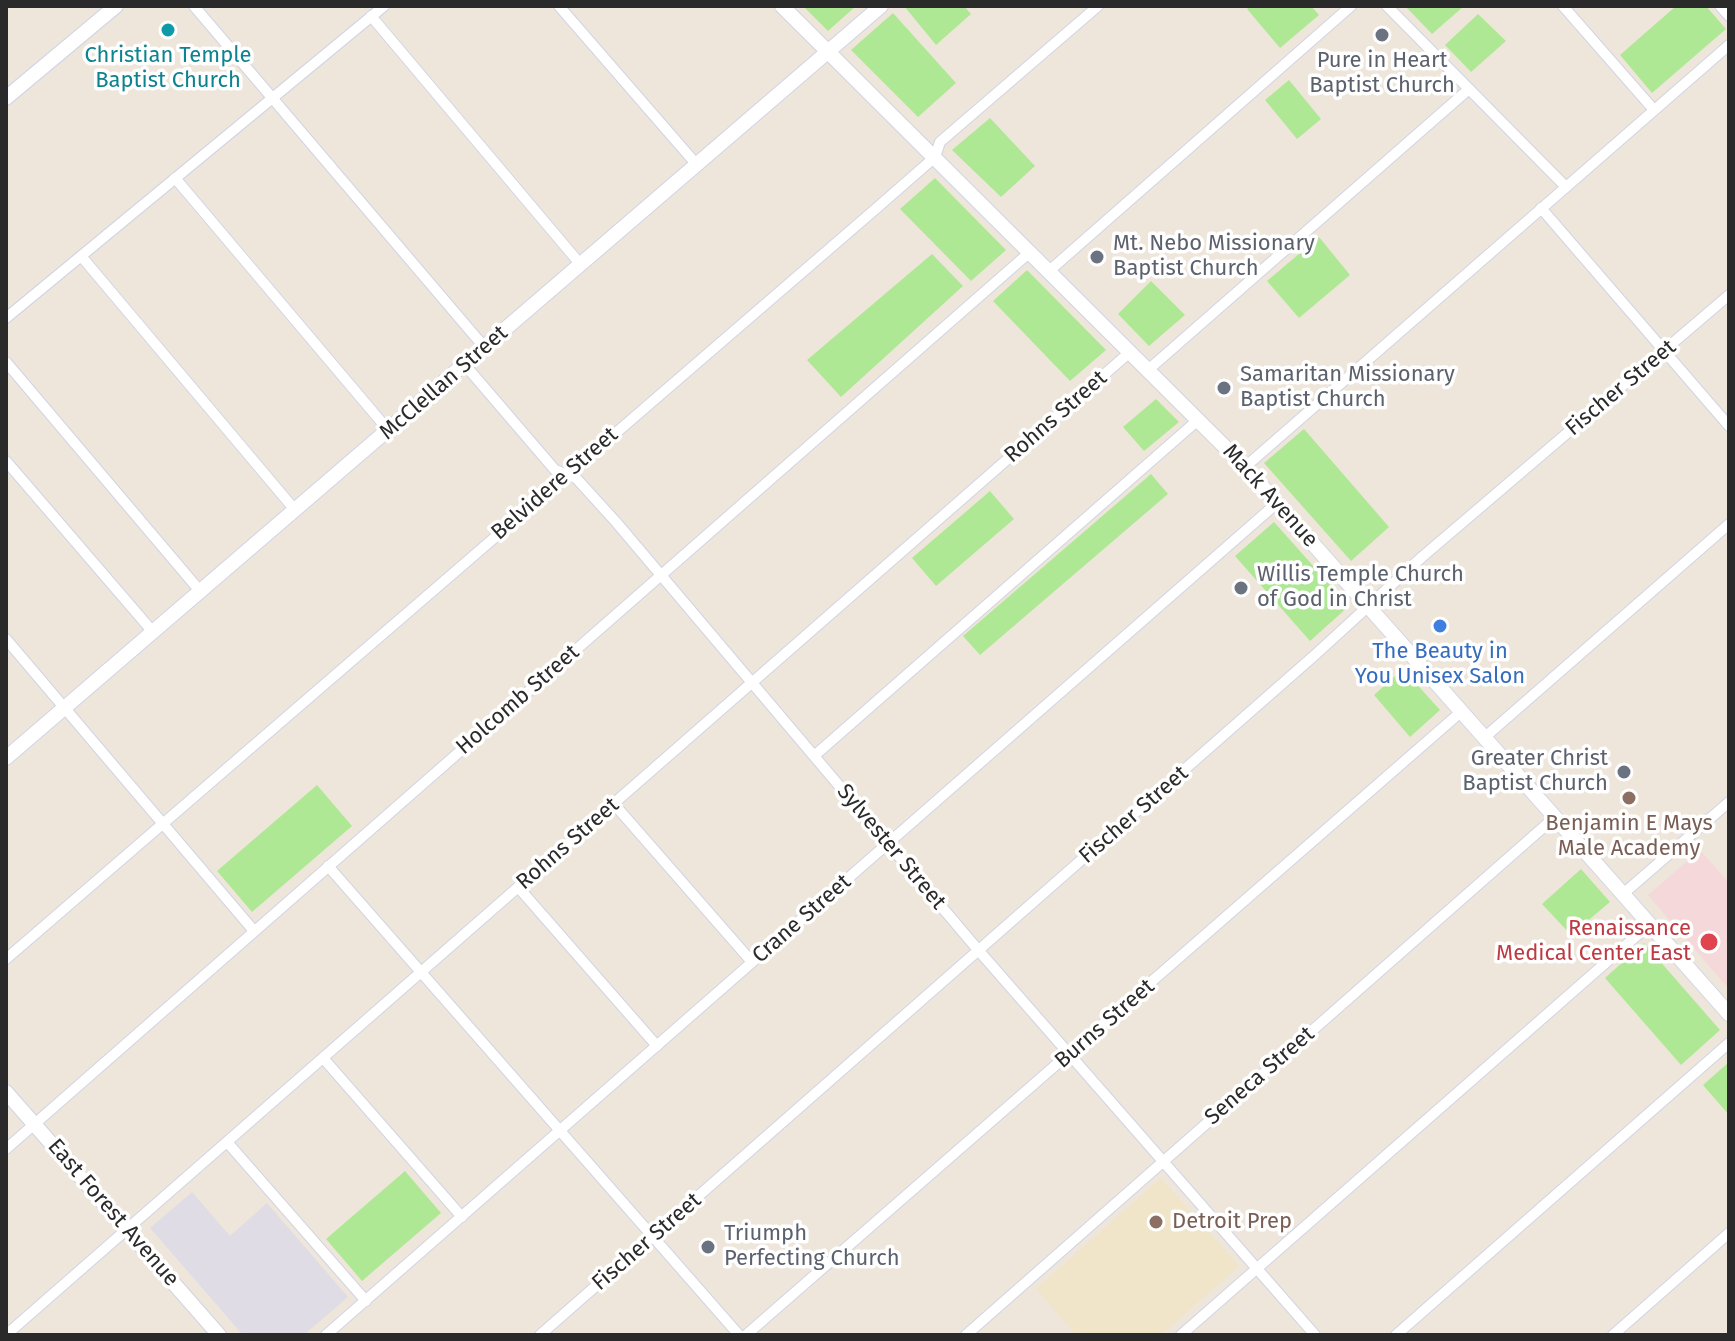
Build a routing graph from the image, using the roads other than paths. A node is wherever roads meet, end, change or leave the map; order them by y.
1 (116, 6) edge
2 (194, 6) edge
3 (384, 6) edge
4 (559, 6) edge
5 (782, 6) edge
6 (881, 6) edge
7 (1098, 6) edge
8 (1351, 6) edge
9 (1387, 6) edge
10 (1563, 6) edge
11 (1720, 6) edge
12 (371, 16) junction
13 (1729, 16) edge
14 (1729, 45) edge
15 (828, 52) junction
16 (1469, 89) junction
17 (273, 97) junction
18 (6, 98) edge
19 (1654, 110) junction
20 (935, 157) junction
21 (697, 165) junction
22 (175, 178) junction
23 (1566, 187) junction
24 (1541, 208) junction
25 (1030, 252) junction
26 (81, 256) junction
27 (581, 265) junction
28 (1049, 271) junction
29 (1729, 295) edge
30 (6, 318) edge
31 (485, 348) junction
32 (1130, 352) junction
33 (1664, 352) junction
34 (6, 362) edge
35 (465, 365) junction
36 (1148, 370) junction
37 (1198, 420) junction
38 (1729, 426) edge
39 (389, 431) junction
40 (6, 461) edge
41 (1245, 467) junction
42 (566, 475) junction
43 (1277, 503) junction
44 (295, 510) junction
45 (1729, 524) edge
46 (661, 575) junction
47 (200, 591) junction
48 (1368, 606) junction
49 (153, 632) junction
50 (6, 639) edge
51 (752, 683) junction
52 (65, 708) junction
53 (1462, 711) junction
54 (1485, 737) junction
55 (814, 756) junction
56 (6, 758) edge
57 (1729, 802) edge
58 (614, 804) junction
59 (1555, 817) junction
60 (163, 824) junction
61 (888, 844) junction
62 (328, 866) junction
63 (518, 887) junction
64 (1623, 894) junction
65 (1650, 924) junction
66 (254, 931) junction
67 (979, 951) junction
68 (6, 959) edge
69 (752, 962) junction
70 (421, 972) junction
71 (1729, 1014) edge
72 (1729, 1043) edge
73 (657, 1046) junction
74 (1069, 1055) junction
75 (323, 1058) junction
76 (6, 1092) edge
77 (34, 1124) junction
78 (560, 1131) junction
79 (227, 1142) junction
80 (6, 1149) edge
81 (1163, 1162) junction
82 (462, 1217) junction
83 (127, 1230) junction
84 (1729, 1233) edge
85 (653, 1236) junction
86 (1257, 1269) junction
87 (366, 1301) junction
88 (6, 1335) edge
89 (219, 1335) edge
90 (326, 1335) edge
91 (540, 1335) edge
92 (739, 1335) edge
93 (746, 1335) edge
94 (966, 1335) edge
95 (1181, 1335) edge
96 (1315, 1335) edge
97 (1396, 1335) edge
98 (1613, 1335) edge

1 - 18 main road
2 - 17 street
3 - 12 street
4 - 21 street
5 - 15 main road, Mack Avenue
6 - 15 main road, McClellan Street
7 - 20 street, Belvidere Street
8 - 28 street
9 - 16 street
10 - 19 street
11 - 13 street
12 - 17 street
12 - 27 street
14 - 19 street
15 - 20 main road, Mack Avenue
15 - 21 main road, McClellan Street
16 - 23 street
16 - 36 street
17 - 22 street
17 - 31 street
19 - 23 street
20 - 25 main road, Mack Avenue
20 - 42 street, Belvidere Street
21 - 27 main road, McClellan Street
22 - 26 street
22 - 39 street
23 - 24 street
24 - 33 street
24 - 41 street
25 - 28 main road, Mack Avenue
25 - 46 street, Holcomb Street
26 - 30 street
26 - 44 street
27 - 31 main road, McClellan Street
28 - 32 main road, Mack Avenue
29 - 33 street, Fischer Street
31 - 35 main road, McClellan Street
32 - 36 main road, Mack Avenue
32 - 51 street, Rohns Street
33 - 38 street
33 - 48 street, Fischer Street
34 - 47 street
35 - 39 main road, McClellan Street
35 - 42 street, Sylvester Street
36 - 37 main road, Mack Avenue
37 - 41 main road, Mack Avenue
37 - 55 street
39 - 44 main road, McClellan Street
40 - 49 street
41 - 43 main road, Mack Avenue
42 - 46 street, Sylvester Street
42 - 60 street, Belvidere Street
43 - 48 main road, Mack Avenue
43 - 61 street, Crane Street
44 - 47 main road, McClellan Street
45 - 54 street
46 - 51 street, Sylvester Street
46 - 62 street, Holcomb Street
47 - 49 main road, McClellan Street
48 - 53 main road, Mack Avenue
48 - 67 street, Fischer Street
49 - 52 main road, McClellan Street
50 - 52 street
51 - 55 street, Sylvester Street
51 - 58 street, Rohns Street
52 - 56 main road, McClellan Street
52 - 60 street
53 - 54 main road, Mack Avenue
53 - 74 street, Burns Street
54 - 59 main road, Mack Avenue
55 - 61 street, Sylvester Street
57 - 64 street
58 - 63 street, Rohns Street
58 - 69 street
59 - 64 main road, Mack Avenue
59 - 81 street, Seneca Street
60 - 66 street
60 - 68 street, Belvidere Street
61 - 67 street, Sylvester Street
61 - 69 street, Crane Street
62 - 66 street, Holcomb Street
62 - 70 street
63 - 70 street, Rohns Street
63 - 73 street
64 - 65 main road, Mack Avenue
65 - 71 main road, Mack Avenue
65 - 86 street
66 - 77 street, Holcomb Street
67 - 74 street, Sylvester Street
67 - 85 street, Fischer Street
69 - 73 street, Crane Street
70 - 75 street, Rohns Street
70 - 78 street
72 - 97 street
73 - 78 street, Crane Street
74 - 81 street, Sylvester Street
74 - 93 street, Burns Street
75 - 79 street, Rohns Street
75 - 82 street
76 - 77 main road, East Forest Avenue
77 - 80 street, Holcomb Street
77 - 83 main road, East Forest Avenue
78 - 82 street, Crane Street
78 - 85 street
79 - 83 street, Rohns Street
79 - 87 street
81 - 86 street, Sylvester Street
81 - 94 street, Seneca Street
82 - 87 street, Crane Street
83 - 88 street, Rohns Street
83 - 89 main road, East Forest Avenue
84 - 98 street
85 - 91 street, Fischer Street
85 - 92 street
86 - 95 street
86 - 96 street, Sylvester Street
87 - 90 street, Crane Street

